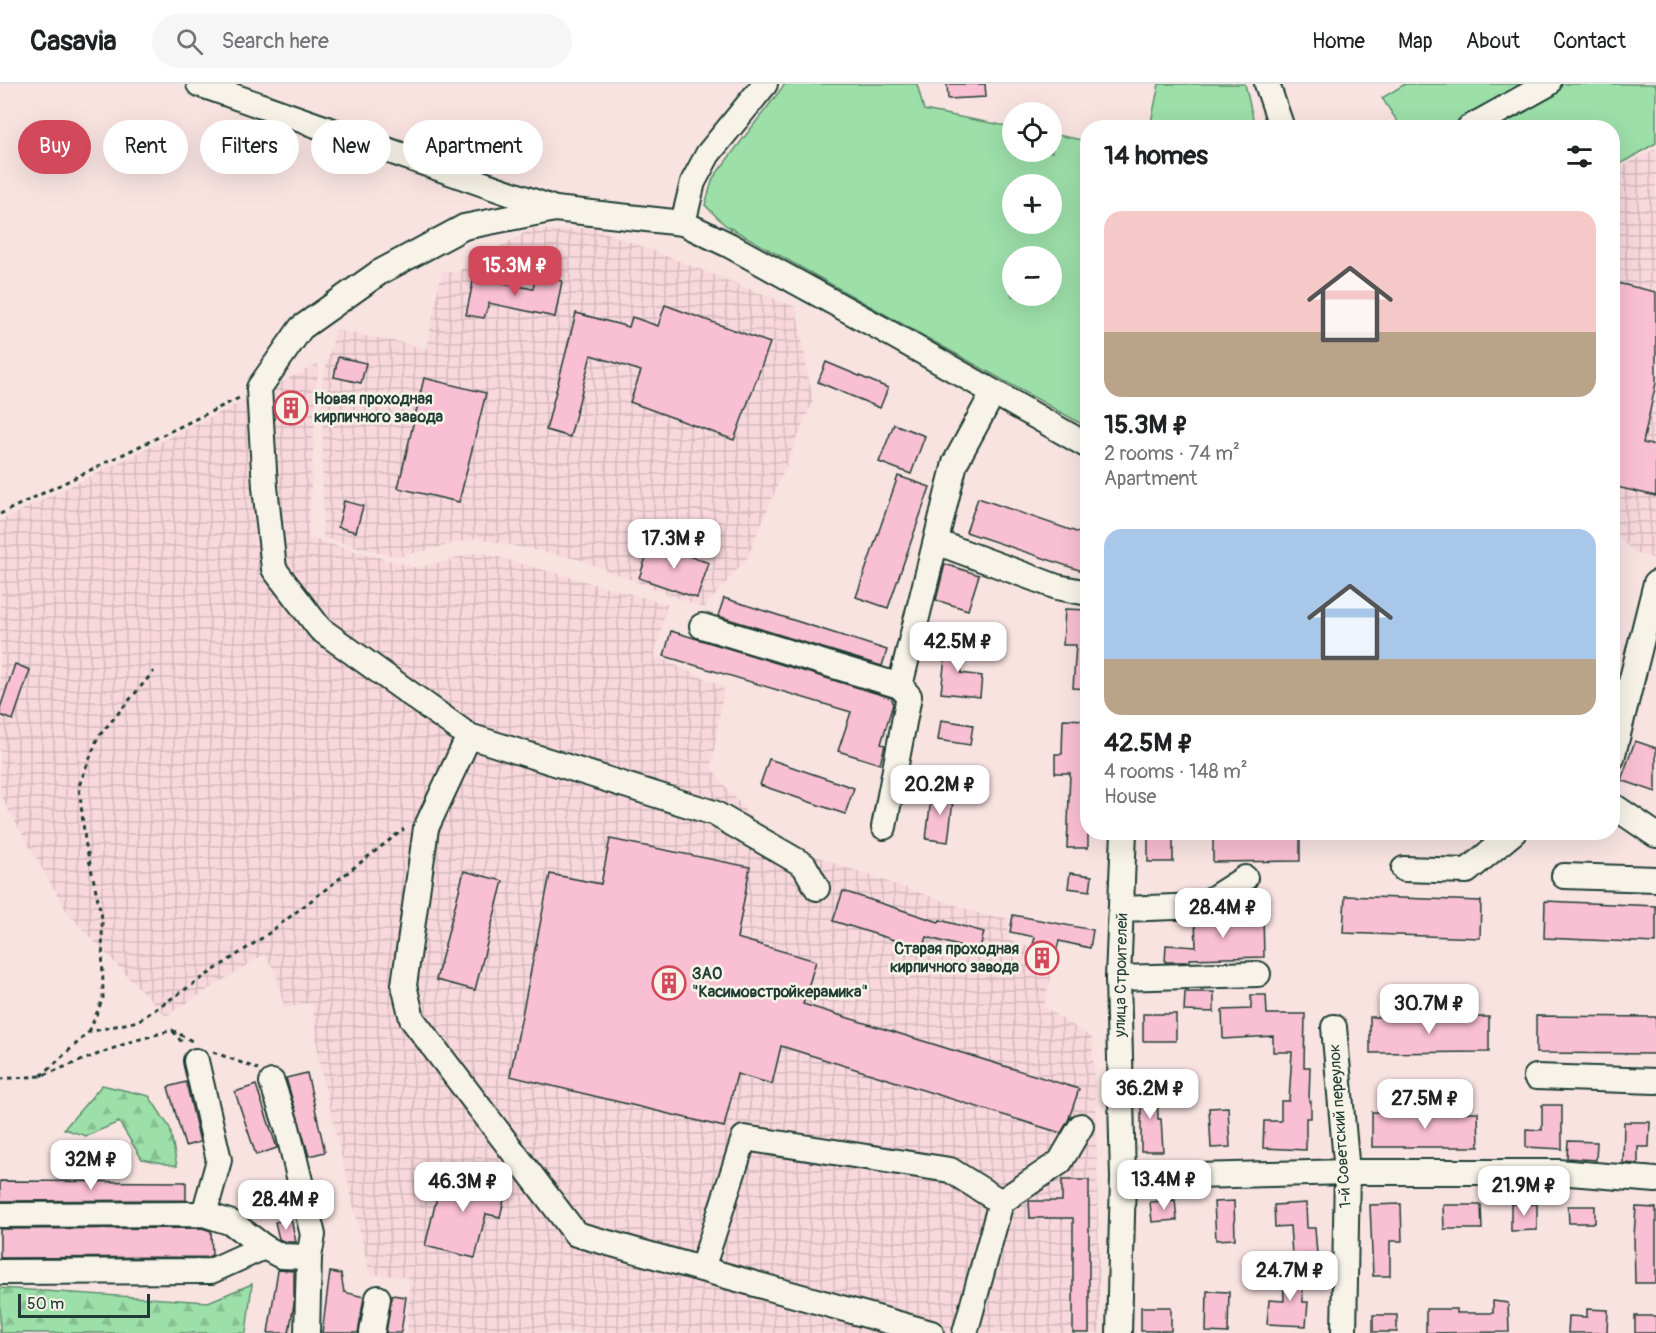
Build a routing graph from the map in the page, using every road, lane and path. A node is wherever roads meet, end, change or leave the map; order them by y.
1 (200, 84) edge
2 (765, 84) edge
3 (1267, 84) edge
4 (1548, 84) edge
5 (1279, 120) edge
6 (1483, 120) edge
7 (555, 209) junction
8 (683, 223) junction
9 (258, 388) junction
10 (993, 393) junction
11 (1080, 442) edge
12 (0, 514) edge
13 (936, 542) junction
14 (1656, 583) edge
15 (1080, 591) edge
16 (702, 626) dead end
17 (154, 671) dead end
18 (900, 686) junction
19 (1620, 706) edge
20 (469, 736) junction
21 (1620, 810) edge
22 (411, 824) dead end
23 (884, 827) dead end
24 (1656, 835) edge
25 (1124, 840) edge
26 (1504, 840) edge
27 (1404, 869) dead end
28 (1564, 876) dead end
29 (1245, 878) dead end
30 (1656, 879) edge
31 (817, 888) dead end
32 (1122, 909) junction
33 (1258, 974) dead end
34 (1118, 978) junction
35 (1334, 1027) dead end
36 (89, 1032) junction
37 (198, 1051) junction
38 (41, 1076) junction
39 (1536, 1077) dead end
40 (0, 1079) edge
41 (1656, 1081) edge
42 (272, 1082) joint
43 (1081, 1126) dead end
44 (1347, 1172) junction
45 (1123, 1178) junction
46 (1656, 1180) edge
47 (1001, 1202) junction
48 (204, 1214) junction
49 (0, 1215) edge
50 (264, 1247) junction
51 (309, 1257) junction
52 (702, 1269) junction
53 (0, 1272) edge
54 (378, 1298) dead end
55 (308, 1333) edge
56 (372, 1333) edge
57 (931, 1333) edge
58 (965, 1333) edge
59 (1119, 1333) edge
60 (1344, 1333) edge

1 - 7 street
2 - 8 street
3 - 5 street
4 - 6 street
7 - 8 street
7 - 9 street
8 - 10 street
9 - 12 path
9 - 20 street
10 - 11 street
10 - 13 street
13 - 15 street
13 - 18 street
14 - 19 street
16 - 18 street
17 - 36 path
18 - 23 street
20 - 31 street
20 - 52 street
21 - 24 street
22 - 36 path
25 - 32 street, улица Строителей
26 - 27 street
28 - 30 street
29 - 32 street
32 - 34 street, улица Строителей
33 - 34 street
34 - 45 street, улица Строителей
35 - 44 street, 1-й Советский переулок
36 - 38 path
37 - 38 path
37 - 42 path
37 - 48 street
38 - 40 path
39 - 41 street
42 - 51 street
43 - 47 street
44 - 45 street
44 - 46 street
44 - 60 street, 1-й Советский переулок
45 - 59 street, улица Строителей
47 - 52 street
47 - 58 street
48 - 49 street
48 - 50 street
50 - 51 street
50 - 53 street
51 - 55 street
52 - 57 street
54 - 56 street

